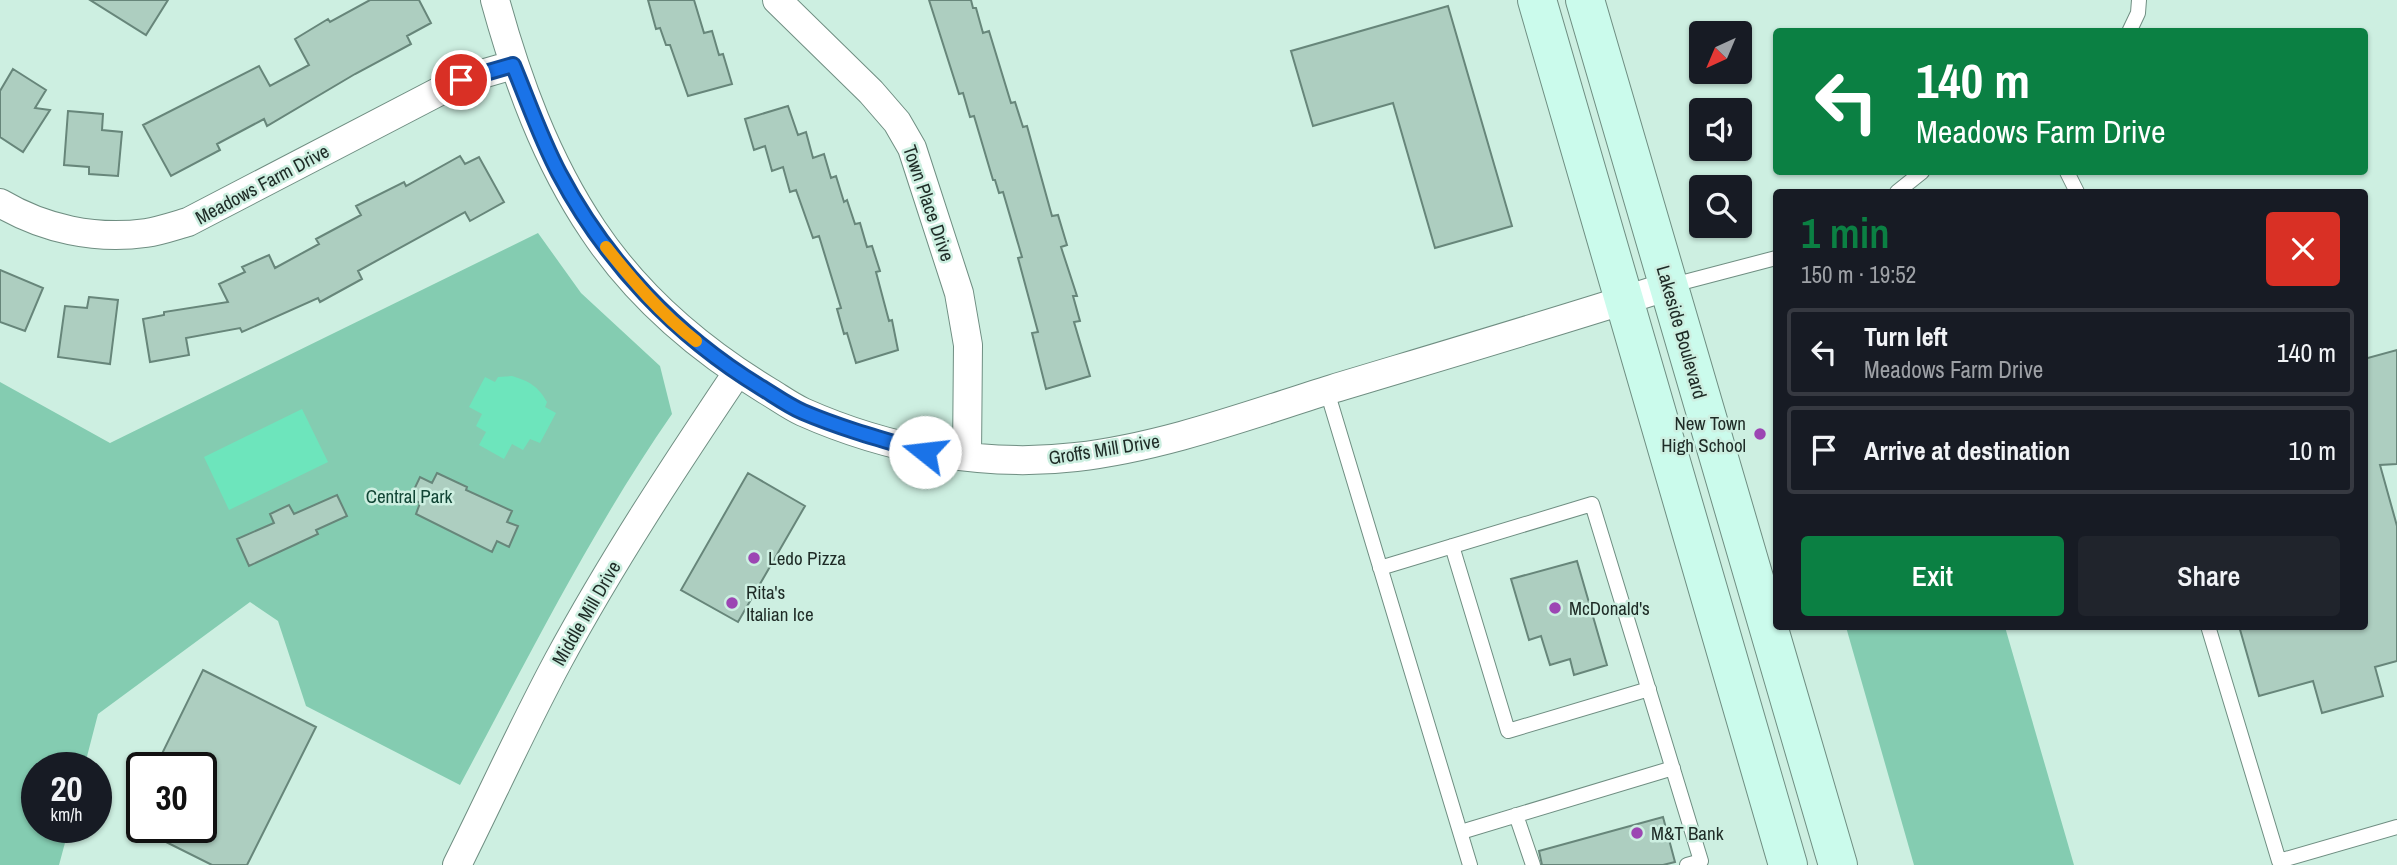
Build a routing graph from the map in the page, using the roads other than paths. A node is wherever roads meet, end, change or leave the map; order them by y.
1 (495, 0) edge
2 (777, 0) edge
3 (1537, 0) edge
4 (1585, 0) edge
5 (2139, 0) edge
6 (2131, 28) edge
7 (513, 65) junction
8 (1918, 175) edge
9 (1901, 189) edge
10 (0, 203) edge
11 (1773, 259) edge
12 (1669, 286) junction
13 (1625, 300) junction
14 (737, 373) junction
15 (1327, 391) junction
16 (967, 456) junction
17 (1452, 546) junction
18 (1380, 568) junction
19 (2209, 630) edge
20 (1649, 689) junction
21 (1673, 768) junction
22 (1516, 815) junction
23 (2397, 827) edge
24 (1461, 832) junction
25 (1694, 863) edge
26 (457, 865) edge
27 (1470, 865) edge
28 (1533, 865) edge
29 (1788, 865) edge
30 (1838, 865) edge

1 - 7 street, Groffs Mill Drive
2 - 16 street, Town Place Drive
3 - 13 main road
4 - 12 main road, Lakeside Boulevard
5 - 6 lane
7 - 10 street, Meadows Farm Drive
7 - 14 street, Groffs Mill Drive
8 - 9 lane
11 - 12 lane
12 - 13 street, Groffs Mill Drive
12 - 30 main road, Lakeside Boulevard
13 - 15 street, Groffs Mill Drive
13 - 29 main road
14 - 16 street, Groffs Mill Drive
14 - 26 street, Middle Mill Drive
15 - 16 street, Groffs Mill Drive
15 - 18 lane
17 - 18 lane
17 - 20 lane
17 - 20 lane
18 - 24 lane
19 - 23 lane
20 - 21 lane
21 - 22 lane
21 - 25 lane
22 - 24 lane
22 - 28 lane
24 - 27 lane

